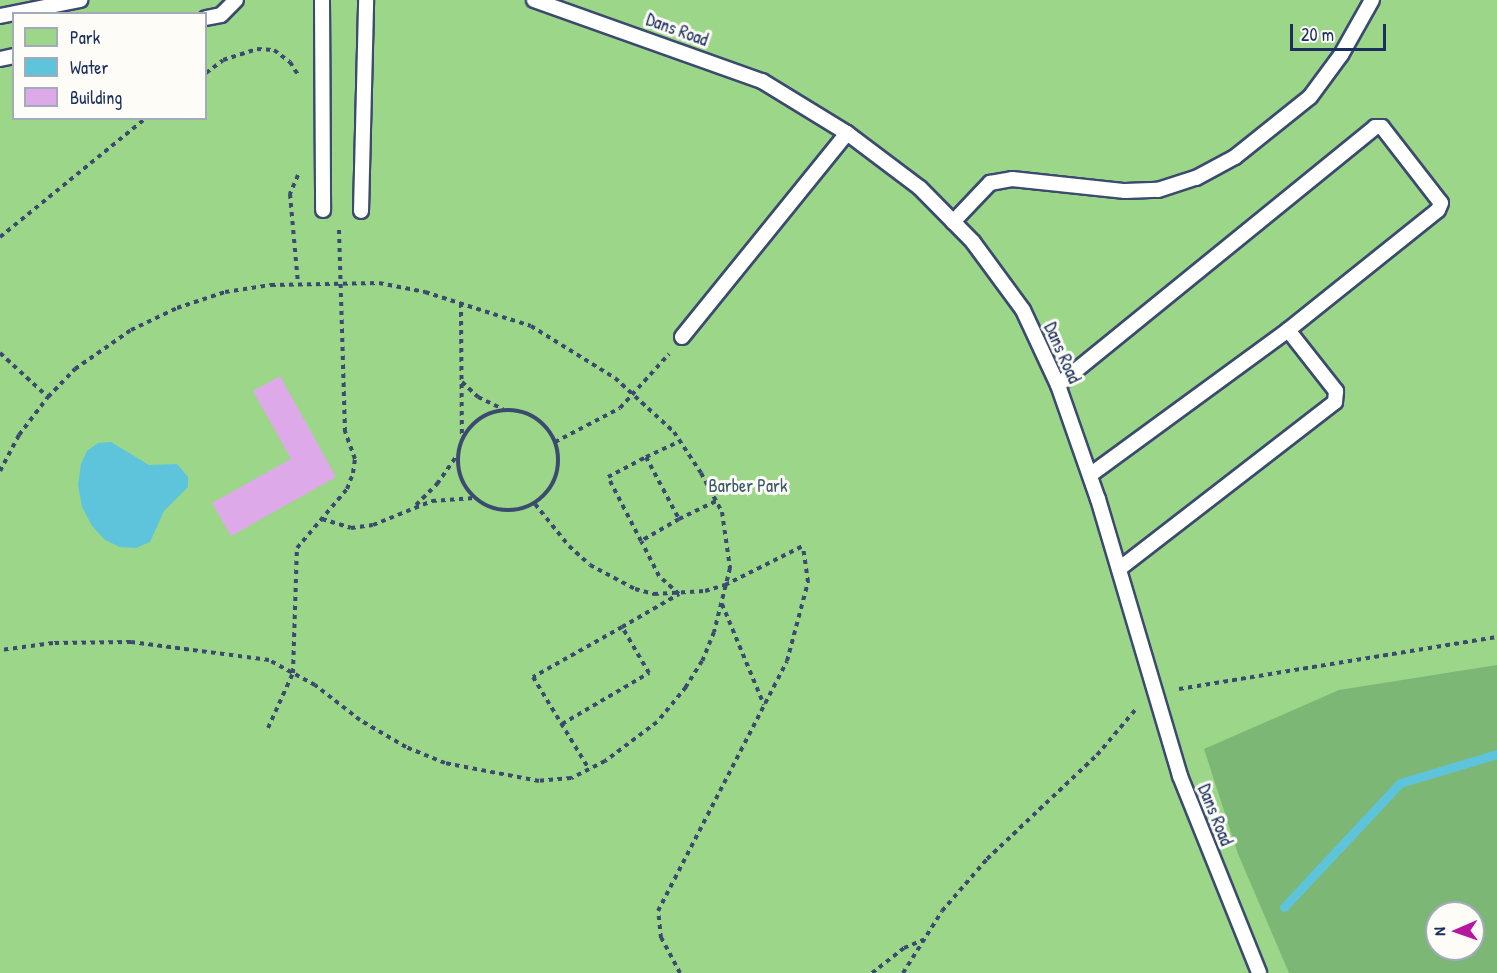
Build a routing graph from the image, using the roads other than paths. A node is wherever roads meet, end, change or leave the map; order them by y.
1 (80, 0) edge
2 (236, 0) edge
3 (322, 0) edge
4 (366, 0) edge
5 (534, 0) edge
6 (1372, 0) edge
7 (16, 12) edge
8 (207, 18) edge
9 (847, 133) junction
10 (322, 210) dead end
11 (361, 211) dead end
12 (952, 222) junction
13 (1288, 330) junction
14 (677, 340) road end
15 (1058, 385) junction
16 (1090, 475) junction
17 (1119, 569) junction
18 (1259, 973) edge

1 - 7 lane
2 - 8 lane
3 - 10 lane
4 - 11 lane
5 - 9 lane, Dans Road
6 - 12 lane
9 - 12 lane, Dans Road
9 - 14 lane
12 - 15 lane, Dans Road
13 - 15 lane
13 - 16 lane
13 - 17 lane
15 - 16 lane, Dans Road
16 - 17 lane, Dans Road
17 - 18 lane, Dans Road

